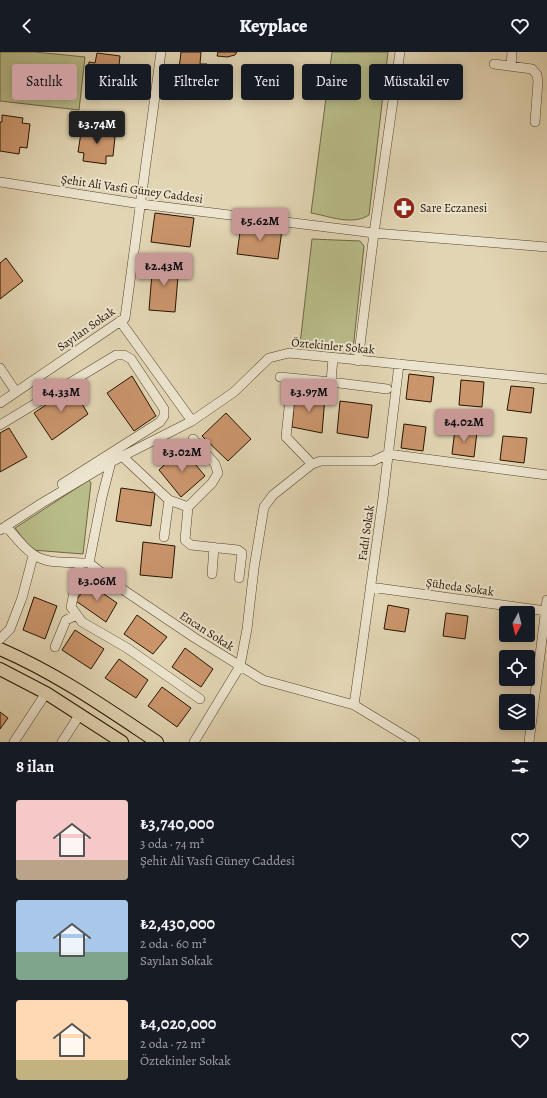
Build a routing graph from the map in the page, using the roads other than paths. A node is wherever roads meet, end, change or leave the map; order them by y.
1 (161, 52) edge
2 (400, 52) edge
3 (512, 52) edge
4 (494, 64) dead end
5 (511, 66) junction
6 (536, 122) dead end
7 (0, 182) edge
8 (141, 204) junction
9 (374, 232) junction
10 (547, 247) edge
11 (120, 321) junction
12 (333, 358) junction
13 (358, 361) junction
14 (399, 364) junction
15 (0, 368) edge
16 (280, 377) dead end
17 (292, 379) junction
18 (547, 379) edge
19 (330, 382) junction
20 (387, 389) dead end
21 (16, 392) junction
22 (0, 403) edge
23 (192, 421) junction
24 (0, 424) edge
25 (193, 439) dead end
26 (388, 454) junction
27 (122, 456) junction
28 (111, 462) junction
29 (312, 464) junction
30 (547, 475) edge
31 (169, 500) junction
32 (188, 507) junction
33 (2, 526) edge
34 (164, 537) dead end
35 (214, 547) junction
36 (33, 556) junction
37 (85, 563) junction
38 (212, 574) dead end
39 (239, 578) dead end
40 (370, 588) junction
41 (547, 600) edge
42 (546, 611) junction
43 (77, 615) junction
44 (0, 639) edge
45 (55, 647) dead end
46 (0, 648) edge
47 (240, 666) junction
48 (0, 669) edge
49 (46, 693) junction
50 (200, 699) dead end
51 (354, 705) junction
52 (80, 714) junction
53 (14, 742) edge
54 (62, 742) edge
55 (122, 742) edge
56 (157, 742) edge
57 (194, 742) edge
58 (415, 742) edge
59 (529, 742) edge

1 - 8 street, Sayılan Sokak
2 - 9 street
3 - 5 street
4 - 5 street
5 - 6 street
7 - 8 street, Şehit Ali Vasfi Güney Caddesi
8 - 9 street, Şehit Ali Vasfi Güney Caddesi
8 - 11 street, Sayılan Sokak
9 - 10 street, Şehit Ali Vasfi Güney Caddesi
9 - 13 street
11 - 21 street, Sayılan Sokak
11 - 23 street
12 - 13 street, Öztekinler Sokak
12 - 19 street
12 - 23 street, Öztekinler Sokak
13 - 14 street, Öztekinler Sokak
14 - 18 street, Öztekinler Sokak
14 - 26 street, Fadıl Sokak
15 - 21 street
16 - 17 street
17 - 19 street
17 - 29 street
19 - 20 street
21 - 22 street, Sayılan Sokak
23 - 27 street, Öztekinler Sokak
24 - 33 street
25 - 32 street
26 - 29 street
26 - 30 street
26 - 40 street, Fadıl Sokak
27 - 28 street, Öztekinler Sokak
27 - 31 street
28 - 33 street, Öztekinler Sokak
28 - 37 street
29 - 47 street
31 - 32 street
31 - 34 street
32 - 35 street
33 - 36 street
35 - 38 street
35 - 39 street
36 - 37 street
36 - 44 street
37 - 43 street
37 - 47 street, Encan Sokak
40 - 42 street, Şüheda Sokak
40 - 51 street, Fadıl Sokak
41 - 42 street
42 - 59 street
43 - 45 street
43 - 50 street
46 - 56 main road
47 - 51 street, Encan Sokak
47 - 57 street
48 - 49 main road
49 - 52 main road
49 - 53 street
51 - 58 street, Encan Sokak
52 - 54 street
52 - 55 main road

